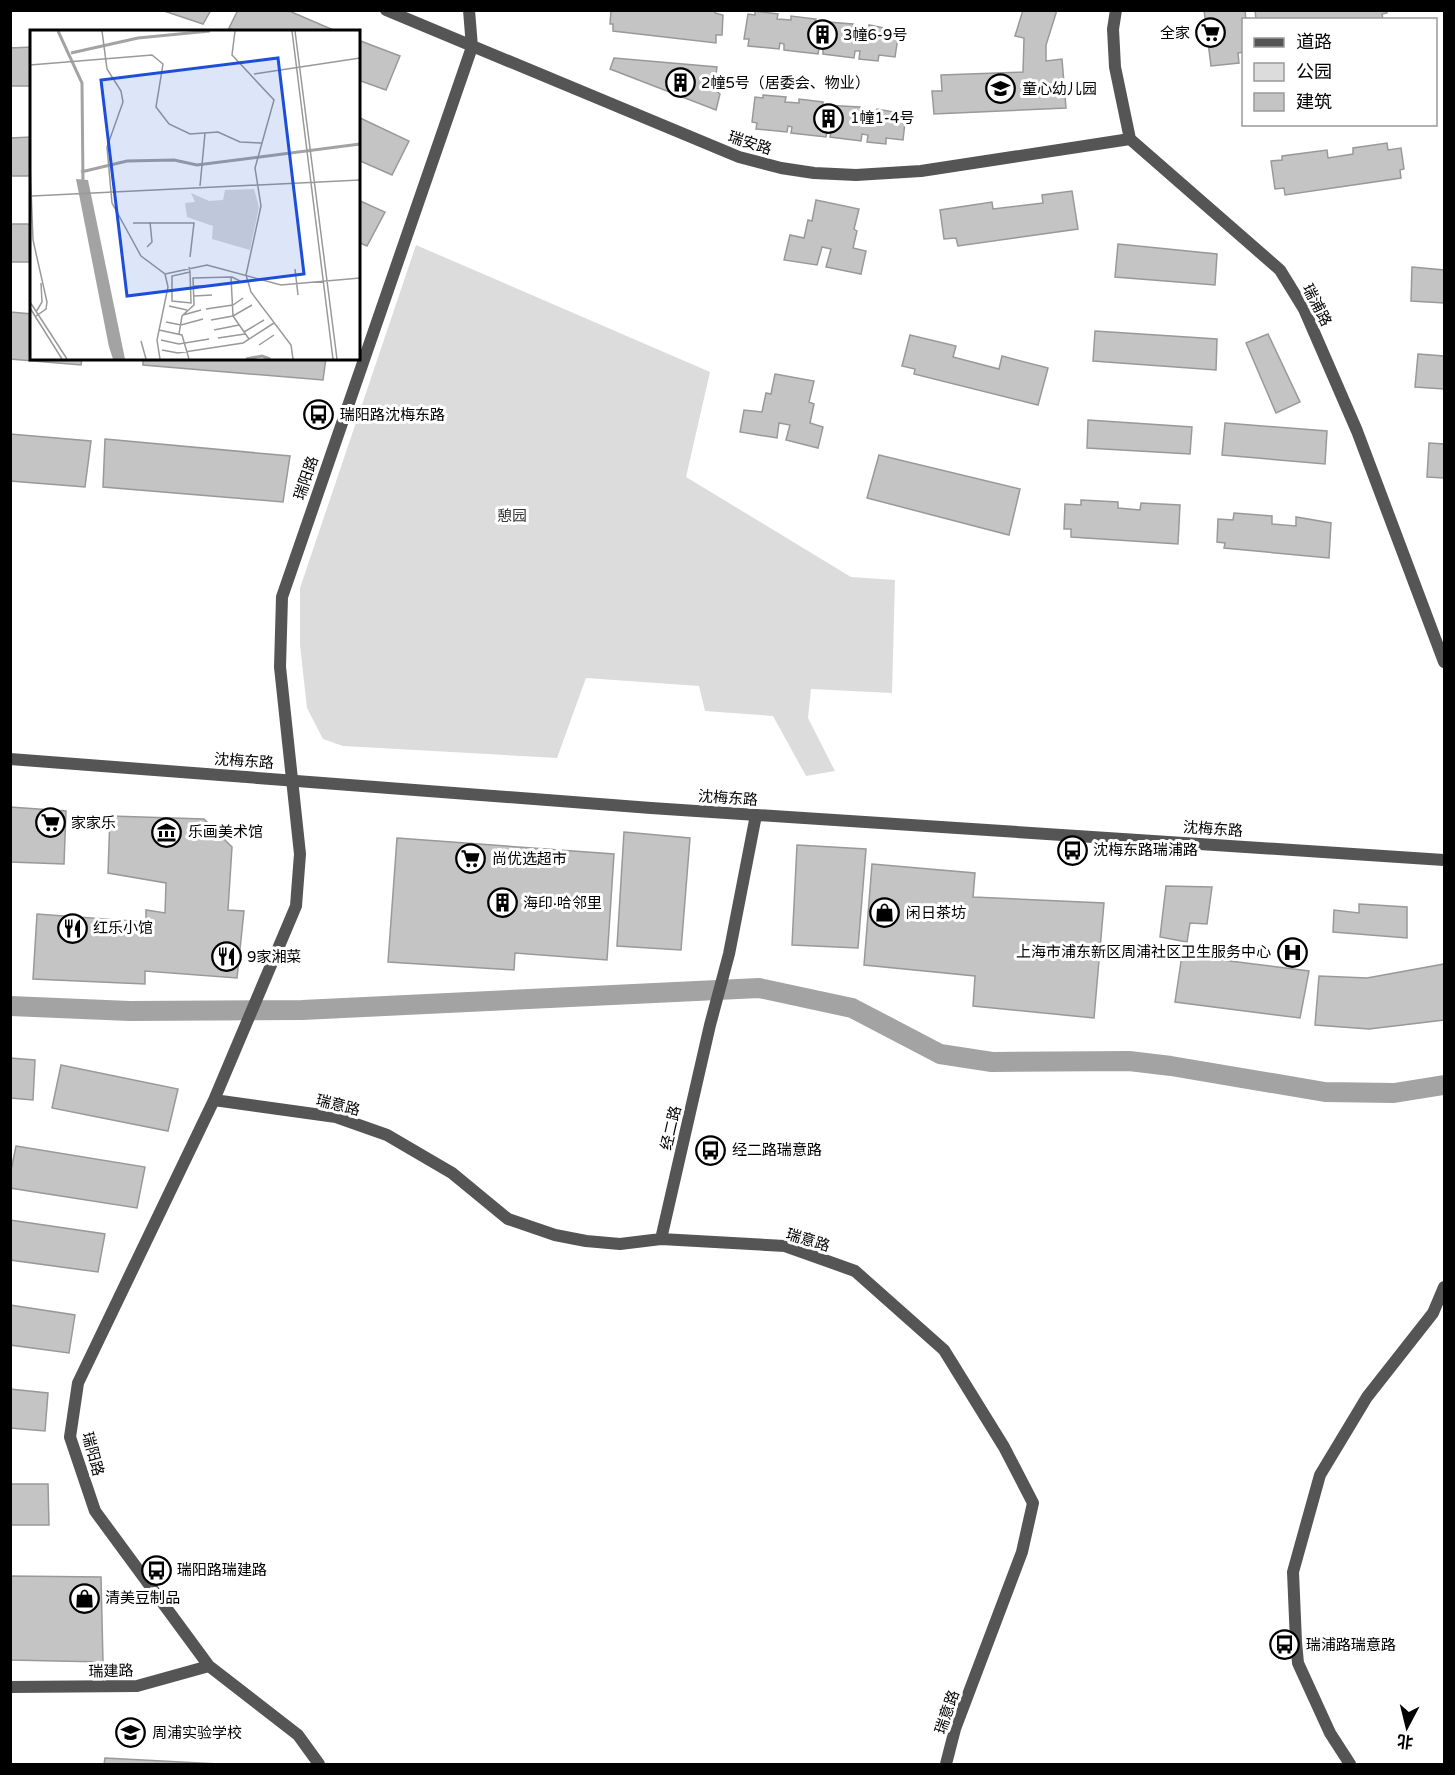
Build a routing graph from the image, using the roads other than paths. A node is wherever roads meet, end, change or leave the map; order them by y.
1 (386, 10) edge
2 (469, 10) edge
3 (1116, 10) edge
4 (472, 47) junction
5 (1130, 139) junction
6 (1444, 662) edge
7 (10, 759) edge
8 (293, 780) junction
9 (756, 815) junction
10 (1444, 860) edge
11 (214, 1100) junction
12 (661, 1239) junction
13 (1444, 1287) edge
14 (209, 1666) junction
15 (10, 1687) edge
16 (319, 1764) edge
17 (946, 1764) edge
18 (1350, 1764) edge

1 - 4 street, 瑞安路
2 - 4 street, 瑞阳路
3 - 5 street
4 - 5 street, 瑞安路
4 - 8 street, 瑞阳路
5 - 6 street, 瑞浦路
7 - 8 street, 沈梅东路
8 - 9 street, 沈梅东路
8 - 11 street, 瑞阳路
9 - 10 street, 沈梅东路
9 - 12 street, 经二路
11 - 12 street, 瑞意路
11 - 14 street, 瑞阳路
12 - 17 street, 瑞意路
13 - 18 street
14 - 15 street, 瑞建路
14 - 16 street, 瑞阳路

